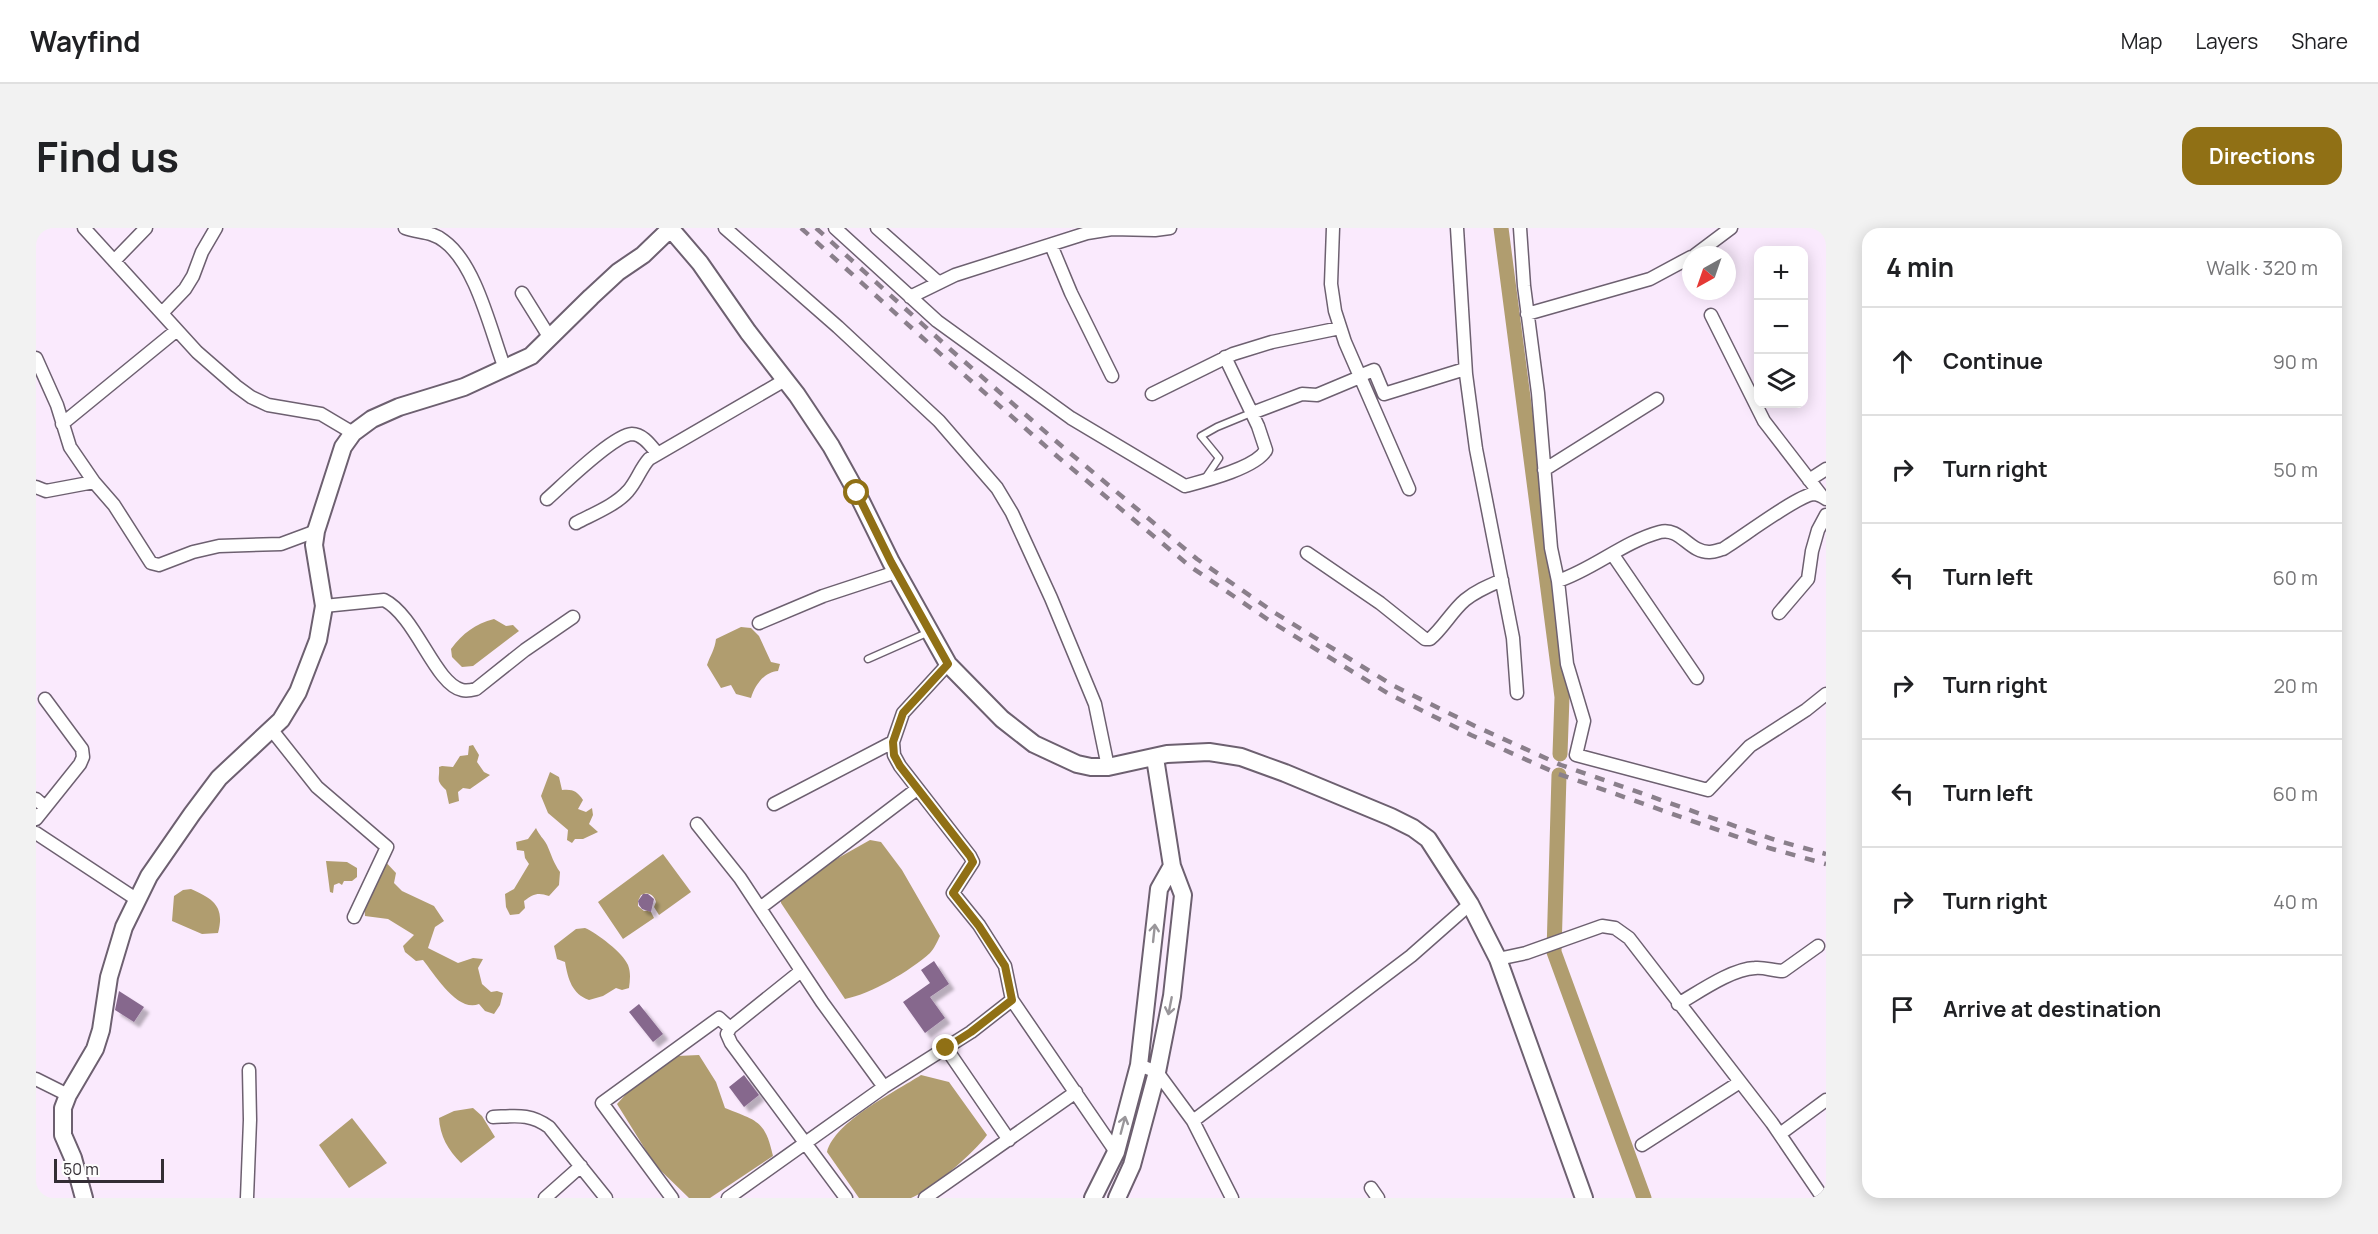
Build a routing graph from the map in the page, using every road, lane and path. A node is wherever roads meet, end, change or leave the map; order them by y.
1 (84, 228) edge
2 (146, 228) edge
3 (216, 228) edge
4 (405, 228) edge
5 (670, 228) edge
6 (726, 228) edge
7 (835, 228) edge
8 (877, 228) edge
9 (1170, 228) edge
10 (1333, 228) edge
11 (1457, 228) edge
12 (1520, 228) edge
13 (1731, 228) edge
14 (1122, 229) edge
15 (1051, 245) junction
16 (1709, 246) edge
17 (114, 261) junction
18 (1682, 262) edge
19 (939, 283) junction
20 (522, 293) dead end
21 (910, 297) junction
22 (162, 314) junction
23 (1527, 314) junction
24 (1711, 315) dead end
25 (1340, 328) junction
26 (177, 330) junction
27 (550, 338) junction
28 (1225, 357) junction
29 (36, 358) edge
30 (505, 369) junction
31 (1465, 369) junction
32 (1112, 376) dead end
33 (1360, 377) junction
34 (785, 380) junction
35 (1152, 394) dead end
36 (1657, 399) dead end
37 (1252, 413) junction
38 (62, 424) junction
39 (353, 433) junction
40 (657, 453) junction
41 (1826, 469) edge
42 (1544, 470) junction
43 (1809, 480) junction
44 (1203, 481) junction
45 (94, 483) junction
46 (36, 487) edge
47 (1409, 489) dead end
48 (1823, 497) edge
49 (547, 499) dead end
50 (1826, 515) edge
51 (576, 523) dead end
52 (316, 531) junction
53 (1306, 553) dead end
54 (1613, 555) junction
55 (896, 572) junction
56 (1502, 580) junction
57 (1558, 581) junction
58 (324, 606) junction
59 (1779, 613) dead end
60 (573, 617) dead end
61 (759, 623) dead end
62 (930, 631) junction
63 (868, 659) dead end
64 (948, 664) junction
65 (1697, 678) dead end
66 (1517, 693) dead end
67 (45, 699) dead end
68 (1824, 700) edge
69 (271, 729) junction
70 (893, 742) junction
71 (1155, 758) junction
72 (1108, 766) junction
73 (917, 789) junction
74 (41, 803) edge
75 (774, 804) dead end
76 (36, 819) edge
77 (698, 824) dead end
78 (36, 833) edge
79 (1172, 866) junction
80 (136, 899) junction
81 (1470, 904) junction
82 (760, 908) junction
83 (354, 917) dead end
84 (1818, 946) dead end
85 (1498, 959) junction
86 (801, 971) junction
87 (1012, 1000) junction
88 (1678, 1004) junction
89 (730, 1028) junction
90 (946, 1048) junction
91 (1139, 1065) junction
92 (249, 1070) dead end
93 (1157, 1072) junction
94 (36, 1079) edge
95 (1740, 1082) junction
96 (884, 1087) junction
97 (1076, 1092) junction
98 (68, 1095) junction
99 (1826, 1100) edge
100 (493, 1118) dead end
101 (1193, 1121) junction
102 (1780, 1134) junction
103 (1009, 1140) junction
104 (806, 1143) junction
105 (1642, 1145) dead end
106 (1116, 1152) junction
107 (582, 1166) junction
108 (1823, 1195) edge
109 (84, 1198) edge
110 (247, 1198) edge
111 (545, 1198) edge
112 (606, 1198) edge
113 (672, 1198) edge
114 (728, 1198) edge
115 (846, 1198) edge
116 (925, 1198) edge
117 (1093, 1198) edge
118 (1117, 1198) edge
119 (1232, 1198) edge
120 (1584, 1198) edge

1 - 17 street
2 - 17 street
3 - 22 street
4 - 30 street
5 - 27 street
5 - 34 street
6 - 72 street
7 - 21 street
8 - 19 street
9 - 14 street
10 - 25 street
11 - 31 street
12 - 23 street
13 - 16 street
14 - 15 street
15 - 19 street
15 - 32 street
17 - 22 street
18 - 23 street
19 - 21 street
20 - 27 street
21 - 44 street
22 - 26 street
23 - 42 street
24 - 43 street
25 - 28 street
25 - 33 street
26 - 38 street
26 - 39 street
27 - 30 street
28 - 35 street
28 - 37 street
29 - 38 street
30 - 39 street
31 - 33 street
31 - 56 street
33 - 37 street
33 - 47 street
34 - 40 street
34 - 55 street
36 - 42 street
37 - 44 street
37 - 44 lane
38 - 45 street
39 - 52 street
40 - 49 street
40 - 51 street
41 - 43 street
42 - 57 street
43 - 48 street
45 - 46 street
45 - 52 street
48 - 54 street
50 - 59 street
52 - 58 street
53 - 56 street
54 - 57 street
54 - 65 street
55 - 61 street
55 - 62 street
56 - 66 street
57 - 68 street
58 - 60 street
58 - 69 street
62 - 63 lane
62 - 64 street
64 - 70 street
64 - 72 street
67 - 74 street
69 - 80 street
69 - 83 street
70 - 73 street
70 - 75 street
71 - 72 street
71 - 79 street
71 - 81 street
73 - 82 street
73 - 87 street
74 - 76 street
77 - 82 street
78 - 80 street
91 -> 79 street
79 -> 93 street
80 - 98 street
81 - 85 street
81 - 101 street
82 - 86 street
84 - 88 street
85 - 88 street
85 - 120 street
86 - 89 street
86 - 96 street
87 - 90 street
87 - 97 street
88 - 95 street
89 - 104 street
89 - 113 street
90 - 96 street
90 - 103 street
91 - 93 street
106 -> 91 street
92 - 110 street
93 - 101 street
93 - 118 street
94 - 98 street
95 - 102 street
95 - 105 street
96 - 104 street
97 - 103 street
97 - 106 street
98 - 109 street
99 - 102 street
100 - 107 street
101 - 119 street
102 - 108 street
103 - 116 street
104 - 114 street
104 - 115 street
106 - 117 street
107 - 111 street
107 - 112 street

